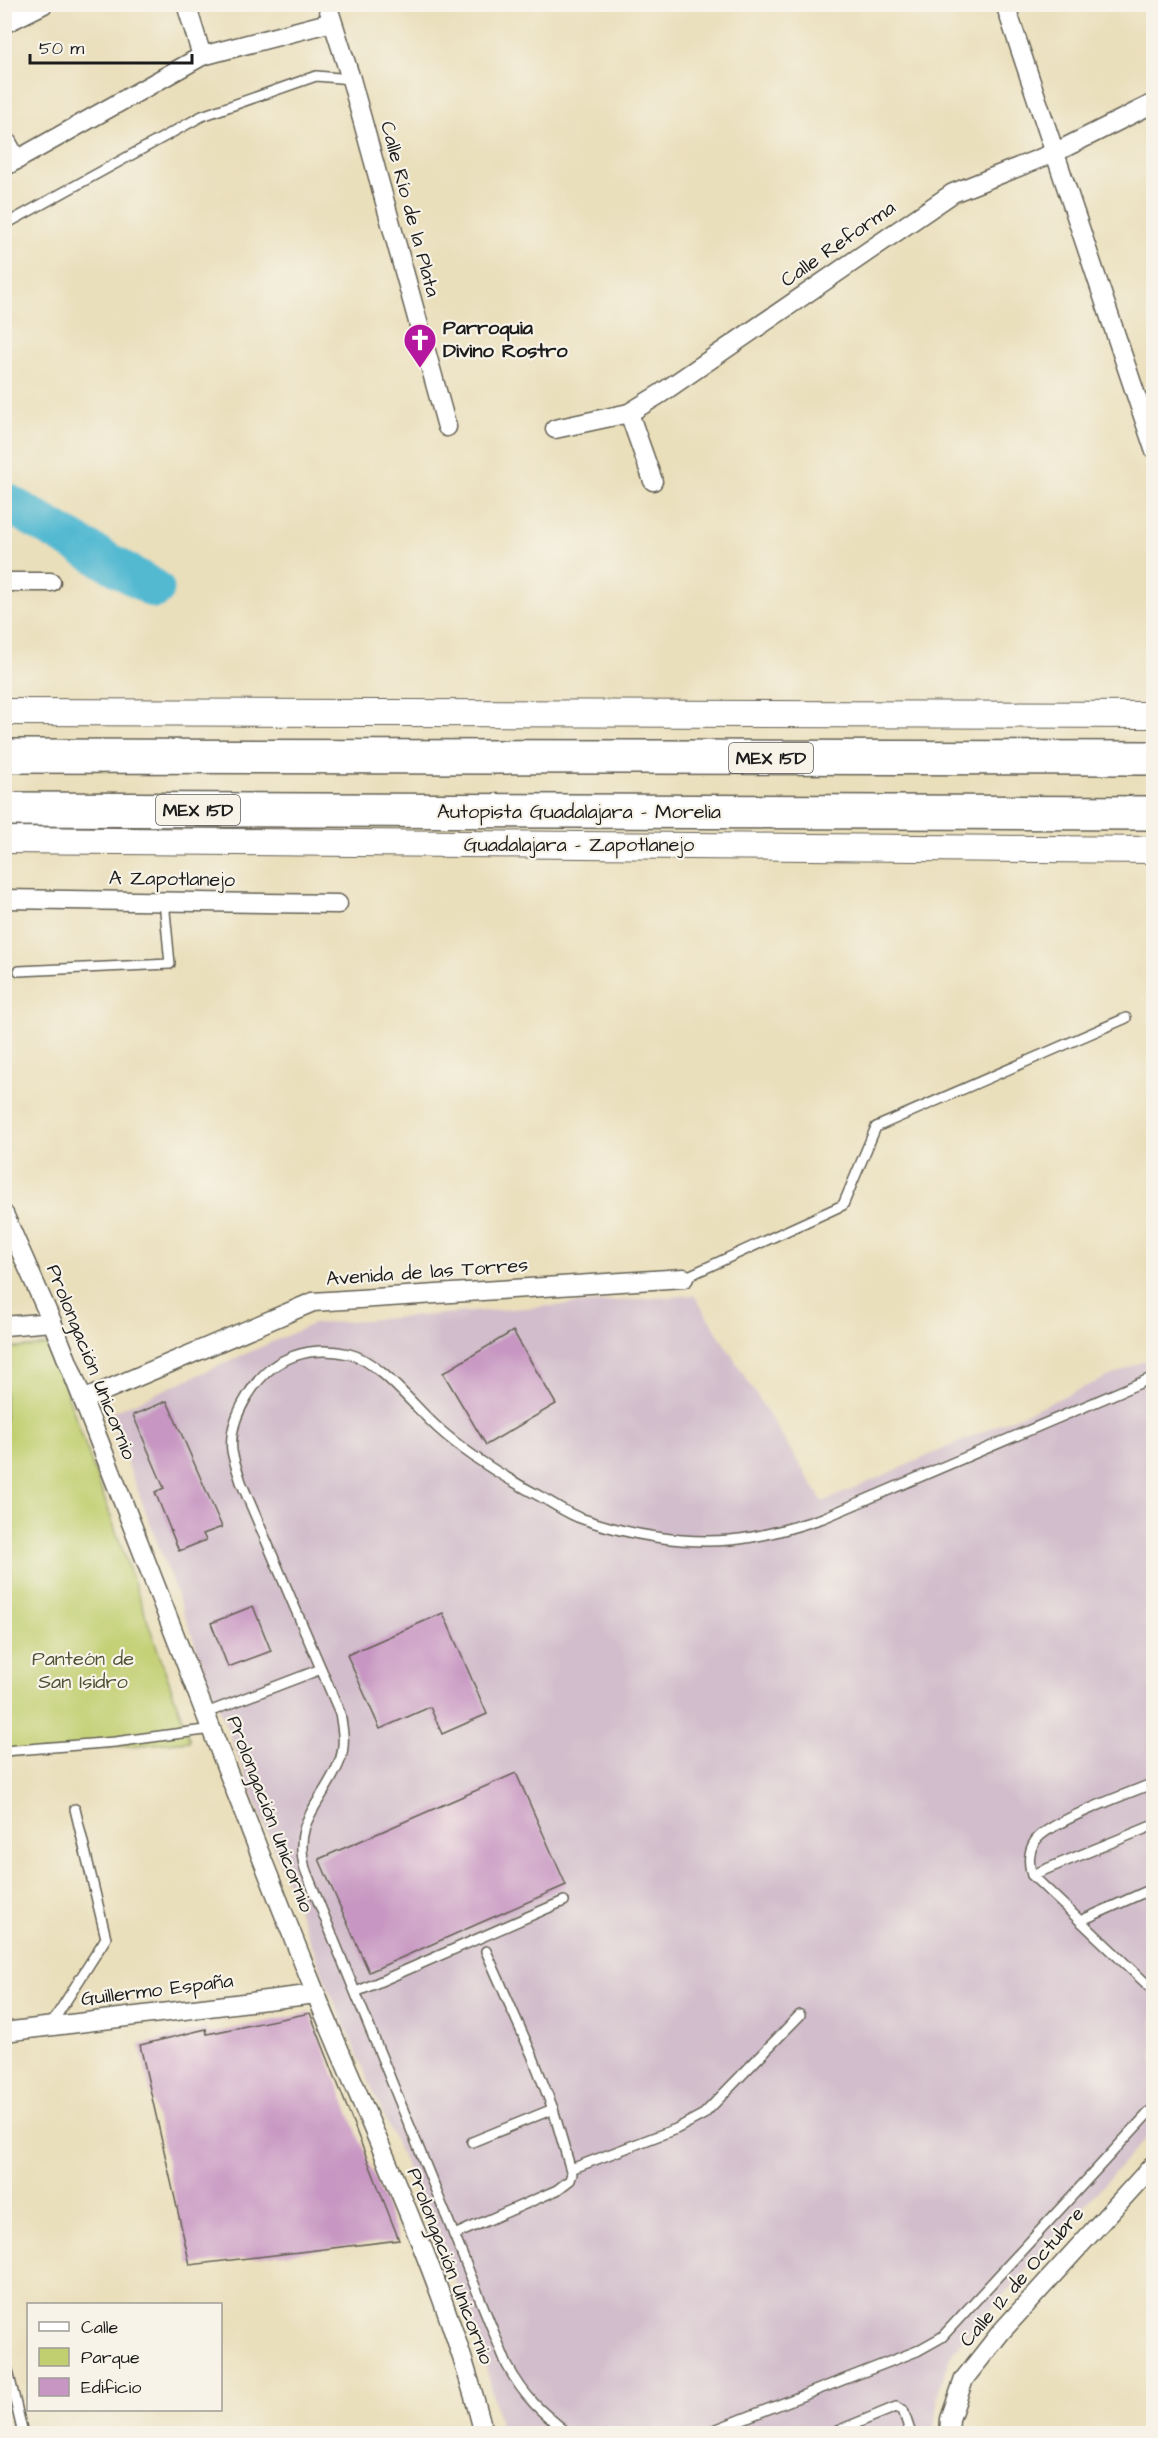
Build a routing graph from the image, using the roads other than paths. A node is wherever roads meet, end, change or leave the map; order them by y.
1 (44, 4) edge
2 (186, 4) edge
3 (1005, 4) edge
4 (330, 13) edge
5 (4, 24) edge
6 (202, 56) junction
7 (351, 79) junction
8 (1154, 103) edge
9 (4, 137) edge
10 (1056, 152) junction
11 (11, 164) edge
12 (4, 225) edge
13 (629, 413) junction
14 (447, 427) dead end
15 (555, 429) dead end
16 (1154, 449) edge
17 (653, 481) dead end
18 (4, 582) edge
19 (51, 582) dead end
20 (4, 712) edge
21 (1154, 715) edge
22 (4, 756) edge
23 (1154, 758) edge
24 (4, 809) edge
25 (1154, 813) edge
26 (4, 840) edge
27 (1154, 850) edge
28 (4, 899) edge
29 (164, 901) junction
30 (338, 904) dead end
31 (20, 971) dead end
32 (1126, 1018) dead end
33 (4, 1214) edge
34 (684, 1278) joint
35 (52, 1322) junction
36 (4, 1326) edge
37 (1154, 1377) edge
38 (83, 1400) junction
39 (321, 1669) junction
40 (209, 1721) junction
41 (4, 1751) edge
42 (1154, 1783) edge
43 (75, 1809) dead end
44 (1154, 1825) edge
45 (1032, 1875) junction
46 (1154, 1888) edge
47 (564, 1901) dead end
48 (1080, 1921) junction
49 (486, 1951) dead end
50 (1154, 1991) edge
51 (356, 1992) junction
52 (316, 1994) junction
53 (800, 2014) dead end
54 (50, 2026) junction
55 (4, 2032) edge
56 (1154, 2107) edge
57 (553, 2109) junction
58 (472, 2142) dead end
59 (1154, 2164) edge
60 (571, 2169) junction
61 (454, 2235) junction
62 (4, 2354) edge
63 (23, 2433) edge
64 (484, 2433) edge
65 (569, 2433) edge
66 (704, 2433) edge
67 (830, 2433) edge
68 (911, 2433) edge
69 (949, 2433) edge

1 - 5 street
2 - 6 street
3 - 10 street
4 - 6 street
4 - 7 street, Calle Río de la Plata
6 - 11 street
7 - 12 lane
7 - 14 street, Calle Río de la Plata
8 - 10 street, Calle Reforma
9 - 11 street
10 - 13 street, Calle Reforma
10 - 16 street
13 - 15 street, Calle Reforma
13 - 17 street
18 - 19 street
20 - 21 street
22 - 23 highway, MEX 15D
24 - 25 highway, Autopista Guadalajara - Morelia / MEX 15D
26 - 27 street, Guadalajara - Zapotlanejo
28 - 29 street, A Zapotlanejo
29 - 30 street, A Zapotlanejo
29 - 31 lane
32 - 34 lane
33 - 35 street, Prolongación Unicornio
34 - 38 street, Avenida de las Torres
35 - 36 street
35 - 38 street, Prolongación Unicornio
37 - 39 lane
38 - 40 street, Prolongación Unicornio
39 - 40 lane
39 - 51 lane
40 - 41 lane
40 - 52 street, Prolongación Unicornio
42 - 45 lane
43 - 54 lane
44 - 45 lane
45 - 48 lane
46 - 48 lane
47 - 51 lane
48 - 50 lane
49 - 57 lane
51 - 61 lane
52 - 54 street, Guillermo España
52 - 64 street, Prolongación Unicornio
53 - 60 lane
54 - 55 street, Guillermo España
56 - 66 lane
57 - 58 lane
57 - 60 lane
59 - 69 street, Calle 12 de Octubre
60 - 61 lane
61 - 65 lane
62 - 63 lane
67 - 68 lane

